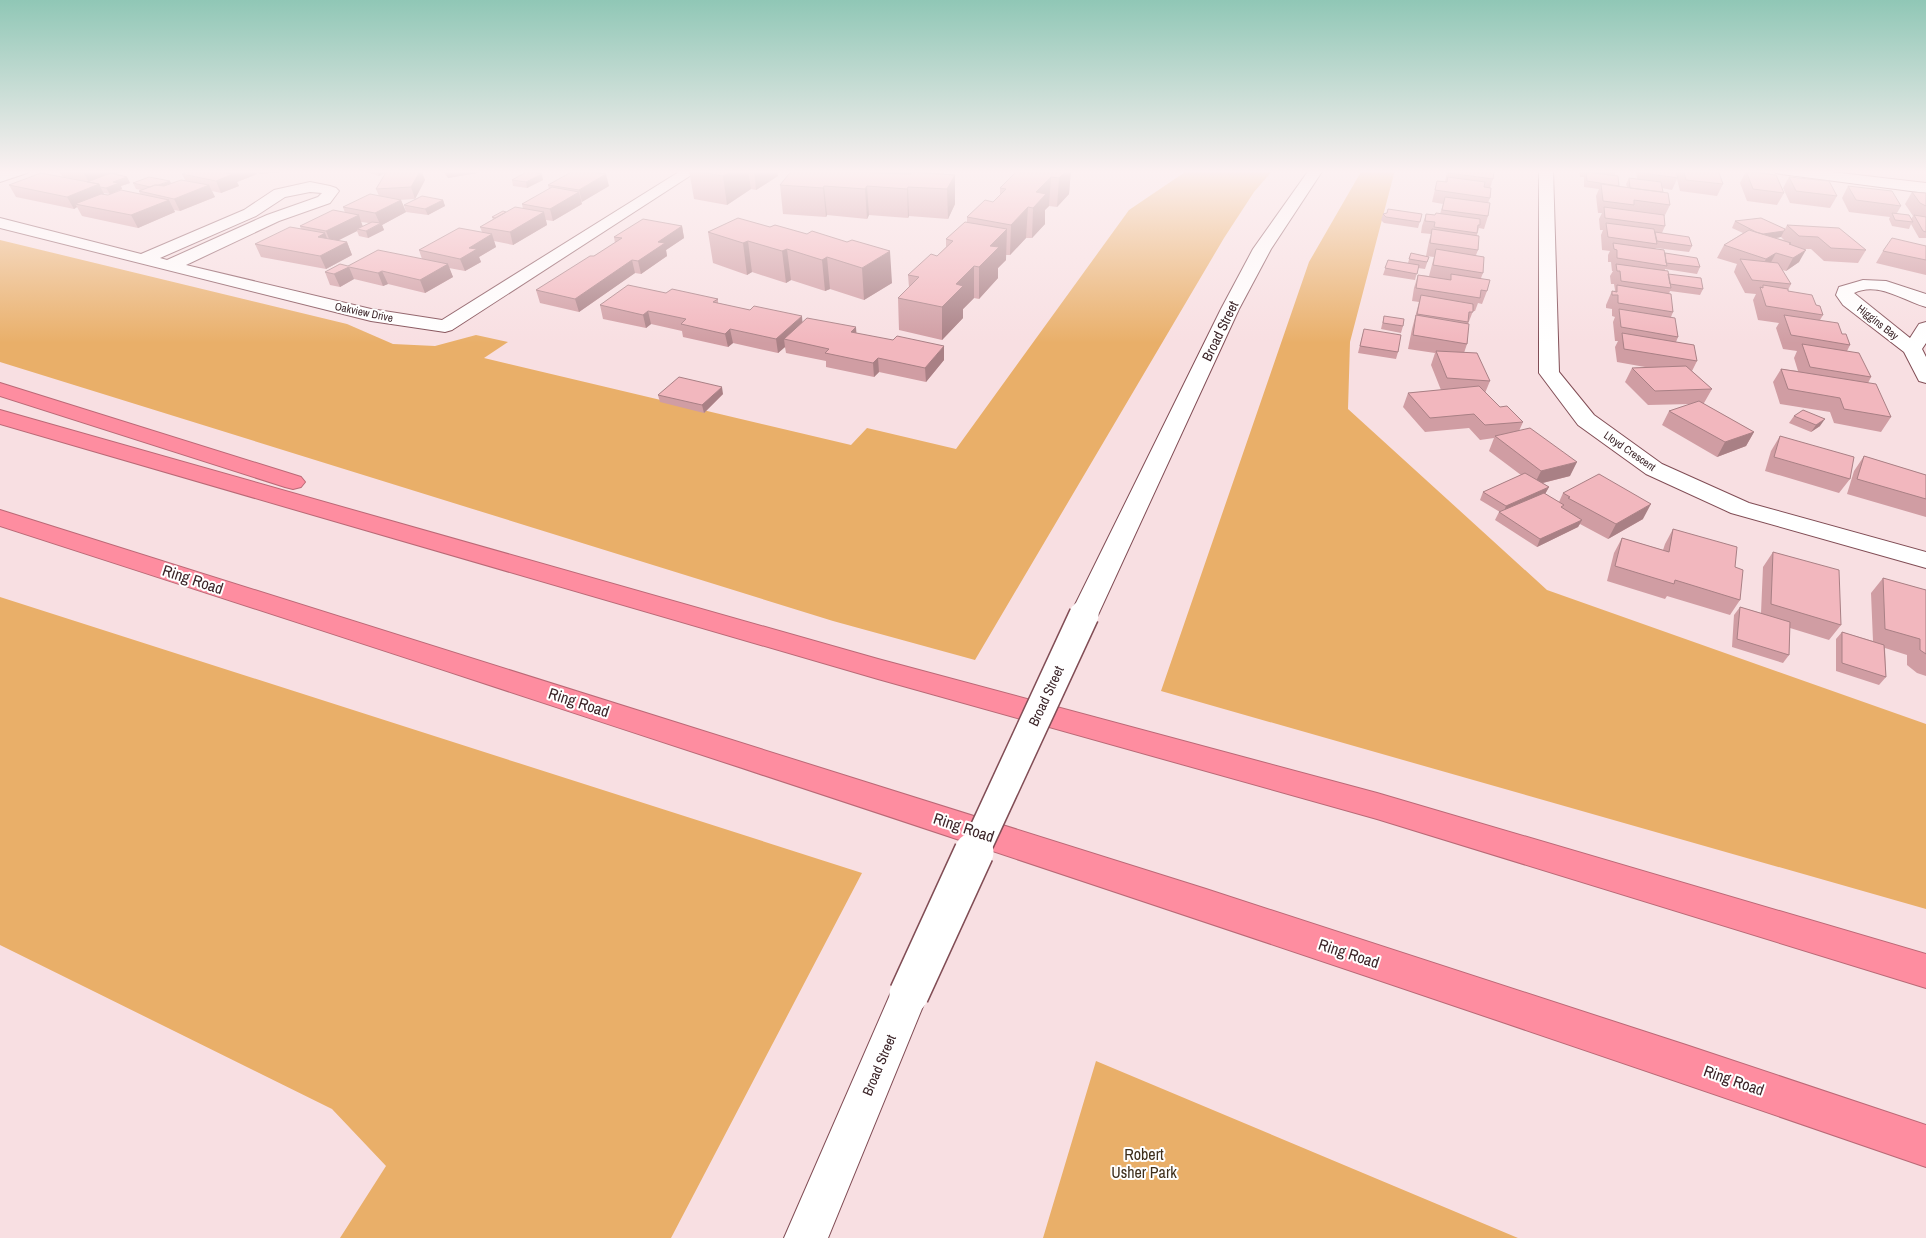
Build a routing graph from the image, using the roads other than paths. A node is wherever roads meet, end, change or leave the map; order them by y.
1 (20, 228) edge
2 (215, 228) edge
3 (252, 228) edge
4 (601, 228) edge
5 (1277, 228) edge
6 (1547, 228) edge
7 (144, 258) junction
8 (171, 265) junction
9 (1926, 301) edge
10 (1926, 328) edge
11 (1912, 349) junction
12 (1926, 377) edge
13 (0, 389) edge
14 (0, 417) edge
15 (0, 518) edge
16 (1926, 560) edge
17 (878, 669) junction
18 (1926, 971) edge
19 (1926, 1146) edge
20 (806, 1238) edge

1 - 7 street, Oakview Drive
2 - 7 street
3 - 8 street
4 - 8 street, Oakview Drive
5 - 20 street, Broad Street, bridge
6 - 16 street, Lloyd Crescent
7 - 8 street, Oakview Drive
9 - 11 street, Higgins Bay
10 - 11 street, Higgins Bay
11 - 12 street, Higgins Bay
13 - 17 highway
14 - 17 highway
15 - 19 highway, Ring Road
17 - 18 highway

